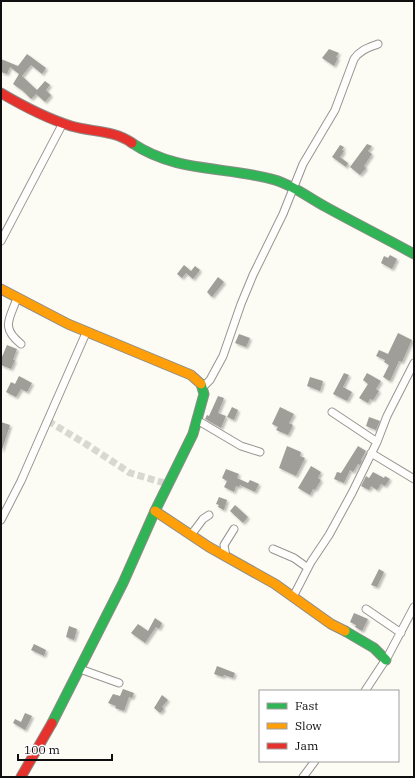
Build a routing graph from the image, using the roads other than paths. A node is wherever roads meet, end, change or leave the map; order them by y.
1 (378, 44) dead end
2 (1, 93) edge
3 (63, 123) junction
4 (293, 187) junction
5 (1, 241) edge
6 (414, 254) edge
7 (1, 289) edge
8 (17, 298) junction
9 (86, 333) junction
10 (21, 344) dead end
11 (414, 363) edge
12 (203, 387) junction
13 (332, 412) dead end
14 (197, 420) junction
15 (377, 442) junction
16 (260, 452) dead end
17 (371, 453) junction
18 (414, 479) edge
19 (155, 511) junction
20 (210, 515) dead end
21 (1, 520) edge
22 (234, 529) dead end
23 (191, 536) junction
24 (273, 549) dead end
25 (226, 557) junction
26 (308, 568) junction
27 (293, 597) junction
28 (414, 607) edge
29 (366, 609) dead end
30 (401, 633) junction
31 (386, 660) junction
32 (80, 668) junction
33 (119, 683) dead end
34 (366, 690) edge
35 (315, 762) edge
36 (20, 777) edge
37 (304, 777) edge

1 - 4 street
2 - 3 street
3 - 4 street
3 - 5 street
4 - 6 street
4 - 12 street
7 - 8 street
8 - 9 street
8 - 10 street
9 - 12 street
9 - 21 street
11 - 15 street
12 - 14 street
13 - 15 street
14 - 16 street
14 - 19 street
15 - 17 street
17 - 18 street
17 - 26 street
19 - 23 street
19 - 32 street
20 - 23 street
22 - 25 street
23 - 25 street
24 - 26 street
25 - 27 street
26 - 27 street
27 - 31 street
28 - 30 street
29 - 30 street
30 - 31 street
31 - 34 street
32 - 33 street
32 - 36 street
35 - 37 street

